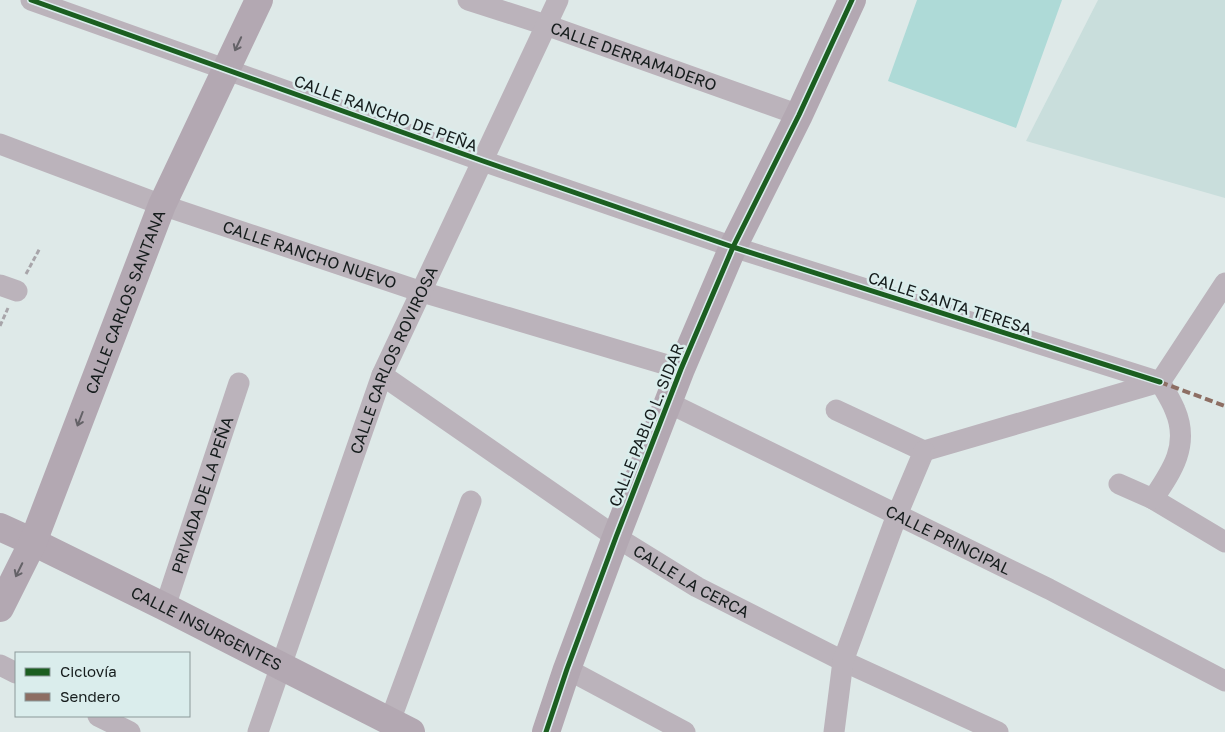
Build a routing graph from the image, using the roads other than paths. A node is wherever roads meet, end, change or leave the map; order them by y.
1 (31, 0) edge
2 (259, 0) edge
3 (468, 0) edge
4 (558, 0) edge
5 (852, 0) edge
6 (546, 25) junction
7 (227, 69) junction
8 (799, 115) junction
9 (0, 144) edge
10 (483, 161) junction
11 (162, 205) junction
12 (733, 247) junction
13 (1225, 283) edge
14 (422, 292) junction
15 (681, 370) junction
16 (382, 375) junction
17 (1160, 382) junction
18 (240, 383) dead end
19 (669, 403) junction
20 (836, 410) dead end
21 (924, 451) junction
22 (1118, 484) dead end
23 (1153, 499) junction
24 (471, 501) dead end
25 (897, 515) junction
26 (0, 527) edge
27 (616, 537) junction
28 (33, 542) junction
29 (1225, 542) edge
30 (165, 607) junction
31 (0, 608) edge
32 (843, 661) junction
33 (0, 665) edge
34 (282, 668) junction
35 (567, 669) junction
36 (15, 672) edge
37 (1225, 681) edge
38 (100, 717) edge
39 (400, 727) edge
40 (130, 732) edge
41 (258, 732) edge
42 (546, 732) edge
43 (685, 732) edge
44 (834, 732) edge
45 (998, 732) edge

1 - 7 street, CALLE RANCHO DE PEÑA
2 -> 7 street, CALLE CARLOS SANTANA
3 - 6 street, CALLE DERRAMADERO
4 - 6 street, CALLE CARLOS ROVIROSA
5 - 8 street, CALLE PABLO L. SIDAR
6 - 8 street, CALLE DERRAMADERO
6 - 10 street, CALLE CARLOS ROVIROSA
7 - 10 street, CALLE RANCHO DE PEÑA
7 - 11 street, CALLE CARLOS SANTANA
8 - 12 street, CALLE PABLO L. SIDAR
9 - 11 street, CALLE RANCHO NUEVO
10 - 12 street, CALLE RANCHO DE PEÑA
10 - 14 street, CALLE CARLOS ROVIROSA
11 - 14 street, CALLE RANCHO NUEVO
11 -> 28 street, CALLE CARLOS SANTANA
12 - 15 street, CALLE PABLO L. SIDAR
12 - 17 street, CALLE SANTA TERESA
13 - 17 street
14 - 15 street, CALLE RANCHO NUEVO
14 - 16 street, CALLE CARLOS ROVIROSA
15 - 19 street, CALLE PABLO L. SIDAR
16 - 27 street, CALLE LA CERCA
16 - 34 street, CALLE CARLOS ROVIROSA
17 - 21 street
17 - 23 street
18 - 30 street, PRIVADA DE LA PEÑA
19 - 25 street, CALLE PRINCIPAL
19 - 27 street, CALLE PABLO L. SIDAR
20 - 21 street
21 - 25 street
22 - 23 street
23 - 29 street
24 - 39 street
25 - 32 street
25 - 37 street, CALLE PRINCIPAL
26 - 28 street, CALLE INSURGENTES
27 - 32 street, CALLE LA CERCA
27 - 35 street, CALLE PABLO L. SIDAR
28 - 30 street, CALLE INSURGENTES
28 -> 31 street, CALLE CARLOS SANTANA
30 - 34 street, CALLE INSURGENTES
32 - 44 street
32 - 45 street, CALLE LA CERCA
33 - 36 street
34 - 39 street, CALLE INSURGENTES
34 - 41 street, CALLE CARLOS ROVIROSA
35 - 42 street, CALLE PABLO L. SIDAR
35 - 43 street
38 - 40 street

